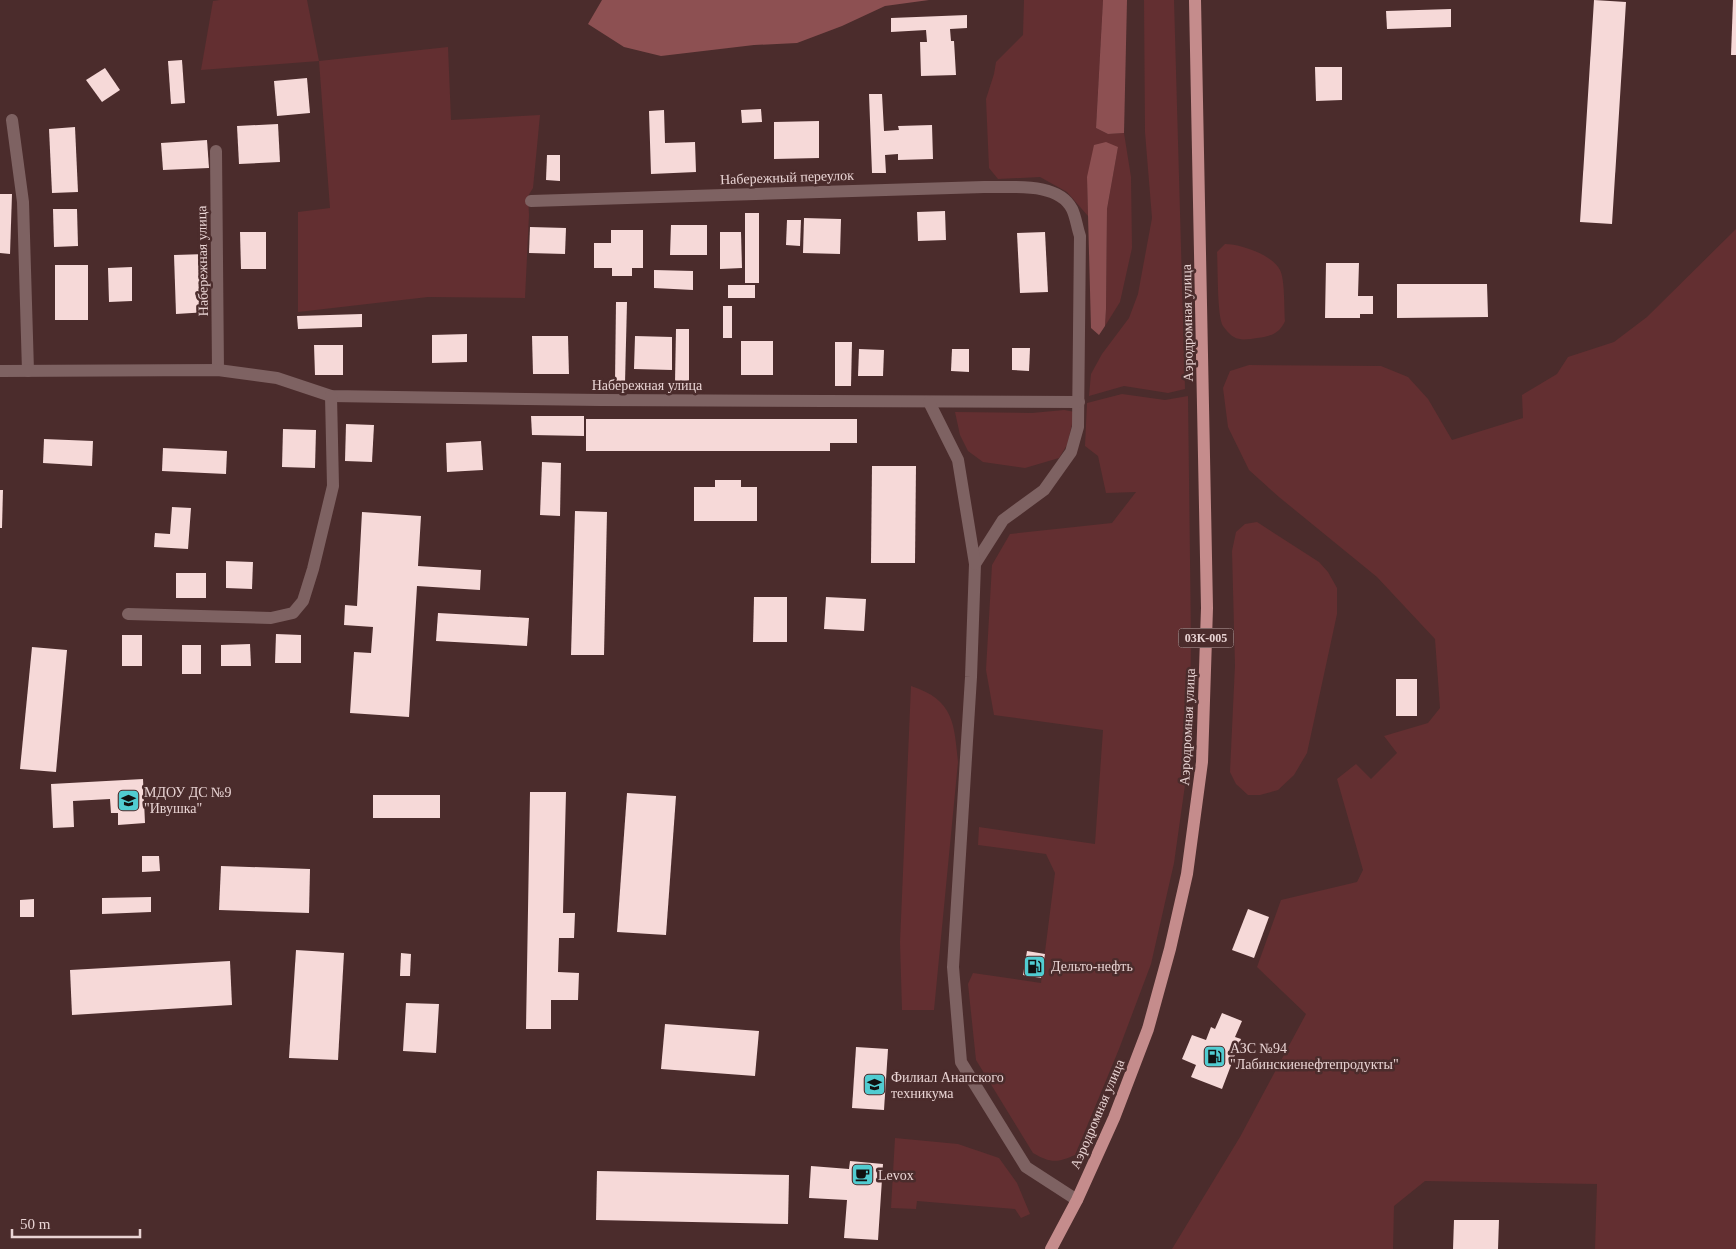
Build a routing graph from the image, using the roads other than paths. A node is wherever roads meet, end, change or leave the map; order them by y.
1 (1195, 0) edge
2 (12, 120) dead end
3 (216, 151) dead end
4 (531, 201) dead end
5 (218, 370) junction
6 (0, 371) edge
7 (28, 371) junction
8 (331, 396) junction
9 (929, 402) junction
10 (1079, 402) junction
11 (975, 564) junction
12 (128, 614) dead end
13 (1077, 1200) junction
14 (1051, 1249) edge

1 - 13 main road, Аэродромная улица / 03К-005
2 - 7 street
3 - 5 street, Набережная улица
4 - 10 street, Набережный переулок
5 - 7 street, Набережная улица
5 - 8 street, Набережная улица
6 - 7 street, Набережная улица
8 - 9 street, Набережная улица
8 - 12 street
9 - 10 street, Набережная улица
9 - 11 street
10 - 11 street
11 - 13 street
13 - 14 main road, Аэродромная улица / 03К-005

